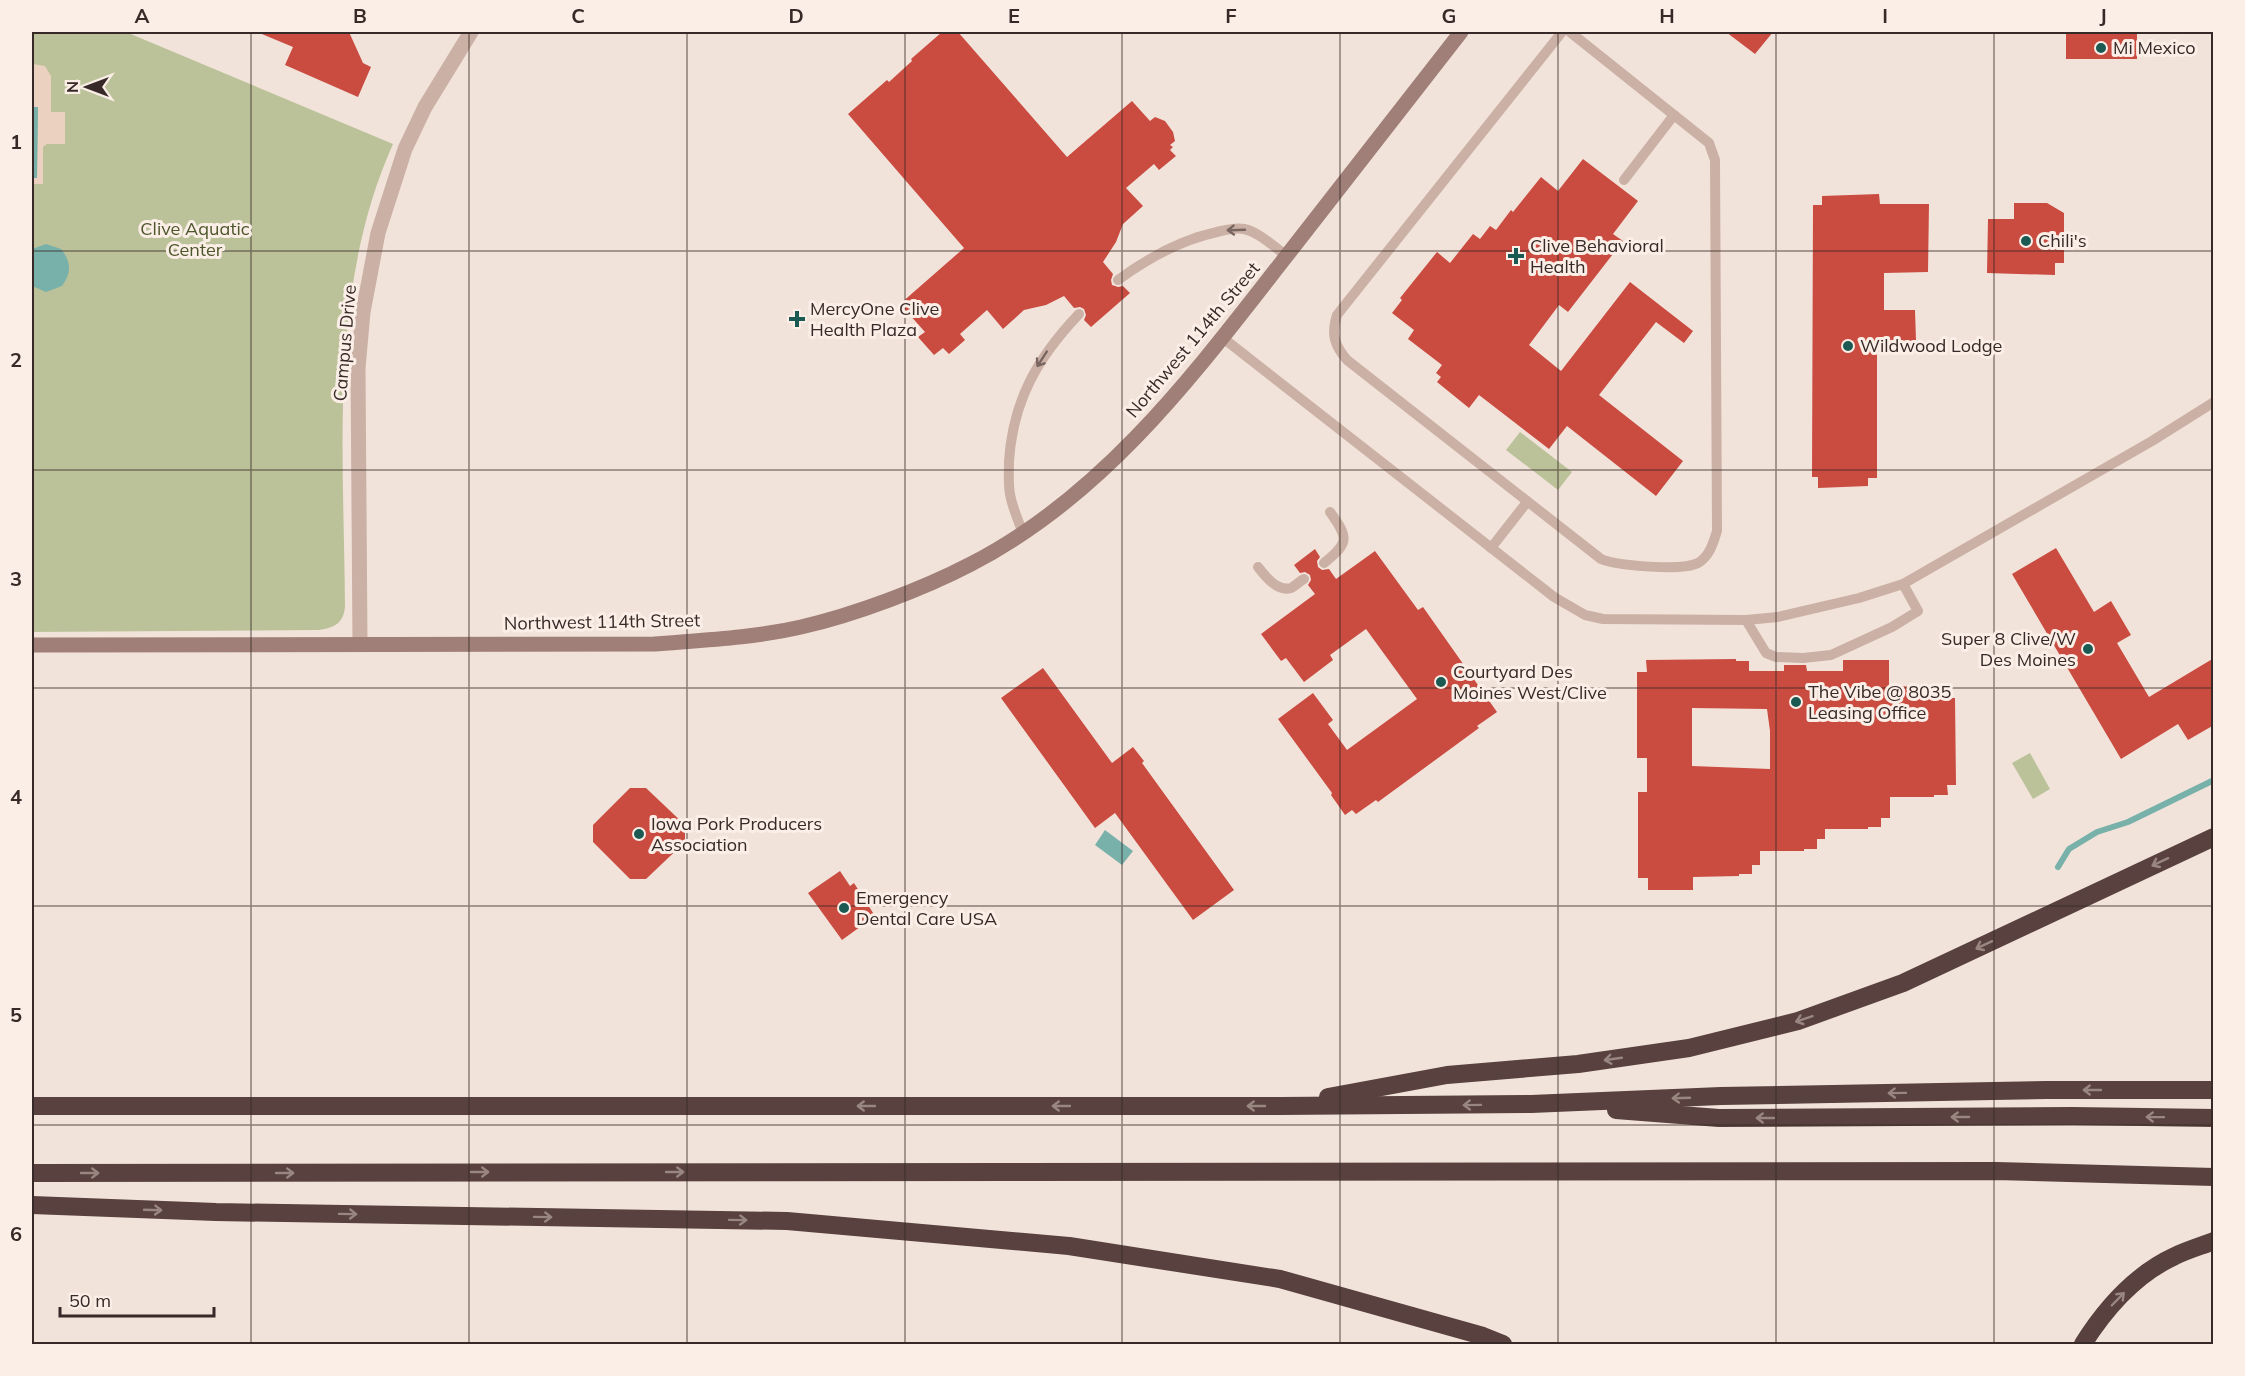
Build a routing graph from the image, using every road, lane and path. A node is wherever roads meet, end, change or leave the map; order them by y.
1 (471, 32) edge
2 (1461, 32) edge
3 (1562, 32) edge
4 (1570, 32) edge
5 (1674, 115) junction
6 (1624, 180) dead end
7 (1287, 256) junction
8 (1118, 280) dead end
9 (1079, 314) dead end
10 (1223, 338) junction
11 (2214, 402) edge
12 (1527, 502) junction
13 (1330, 512) dead end
14 (1023, 533) junction
15 (1491, 548) junction
16 (1324, 563) dead end
17 (1258, 567) dead end
18 (1304, 579) dead end
19 (1903, 584) junction
20 (1746, 620) junction
21 (360, 644) junction
22 (32, 645) edge
23 (2214, 837) edge
24 (2214, 1090) edge
25 (1531, 1104) junction
26 (32, 1106) edge
27 (1280, 1106) junction
28 (2214, 1118) edge
29 (32, 1173) edge
30 (2214, 1177) edge
31 (32, 1205) edge
32 (2214, 1241) edge
33 (1503, 1344) edge
34 (2083, 1344) edge

1 - 21 street, Campus Drive
2 - 7 street, Northwest 114th Street
3 - 12 lane
4 - 5 lane
5 - 6 lane
5 - 12 lane
7 -> 8 lane
7 - 10 street, Northwest 114th Street
9 -> 14 lane
10 - 14 street, Northwest 114th Street
10 - 15 lane
11 - 19 lane
12 - 15 lane
13 - 16 lane
14 - 21 street, Northwest 114th Street
15 - 20 lane
17 - 18 lane
19 - 20 lane
19 - 20 lane
21 - 22 street, Northwest 114th Street
23 -> 27 highway
24 -> 25 highway
25 -> 27 highway
28 -> 25 highway
27 -> 26 highway
29 -> 30 highway
31 -> 33 highway
34 -> 32 highway

